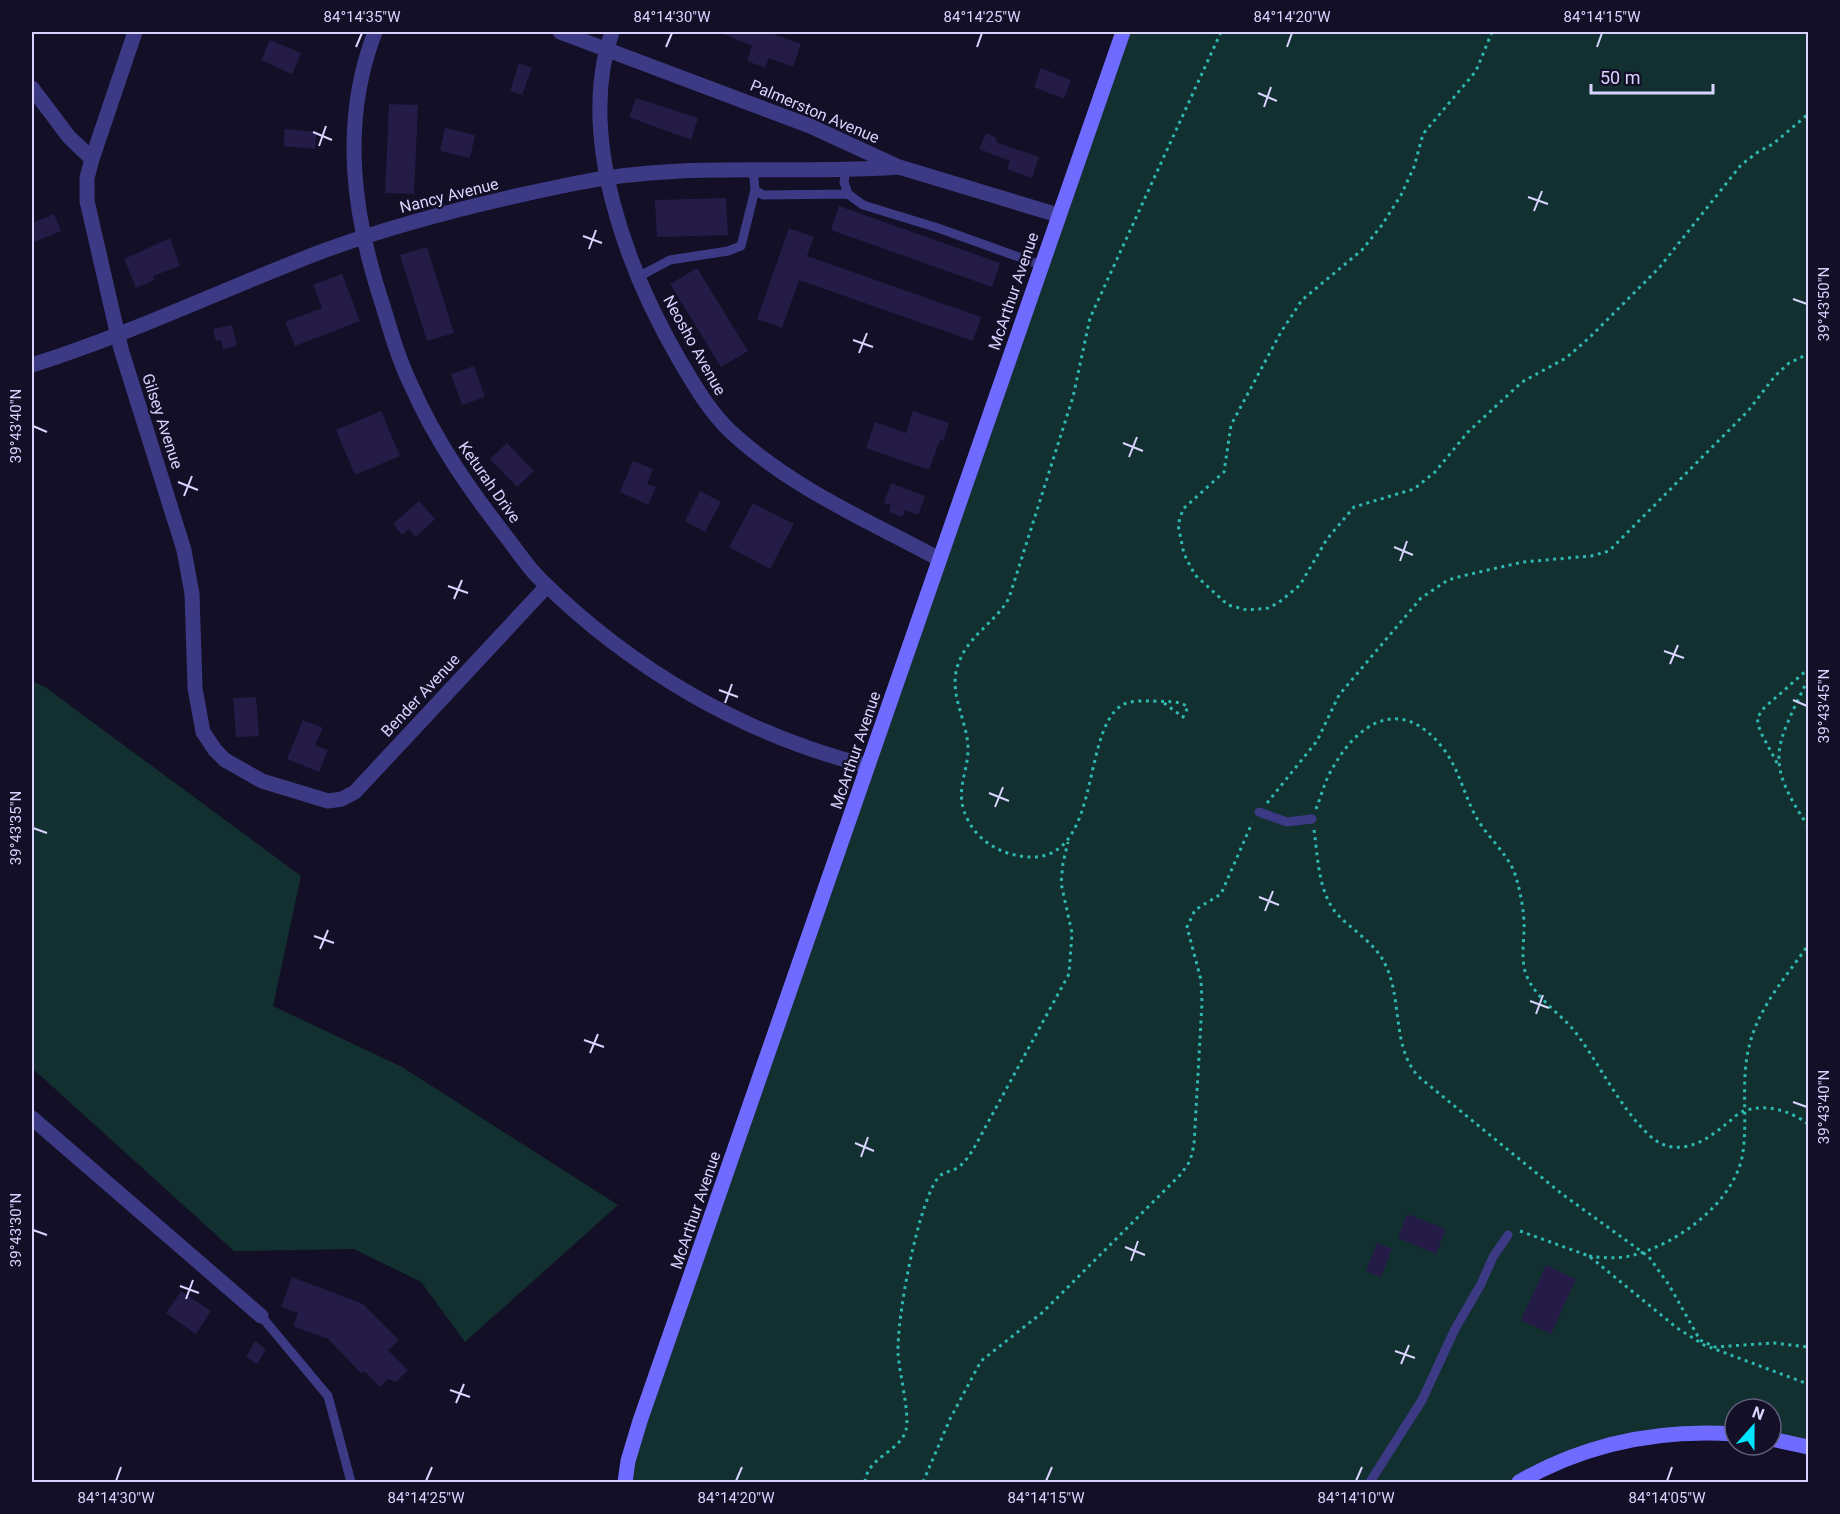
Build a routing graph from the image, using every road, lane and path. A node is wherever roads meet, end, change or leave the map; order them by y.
1 (135, 32) edge
2 (375, 32) edge
3 (560, 32) edge
4 (612, 32) edge
5 (1123, 32) edge
6 (1221, 32) edge
7 (1492, 32) edge
8 (606, 49) junction
9 (32, 88) edge
10 (1809, 117) edge
11 (92, 159) junction
12 (899, 167) junction
13 (753, 168) junction
14 (846, 169) junction
15 (606, 178) junction
16 (754, 190) junction
17 (848, 194) junction
18 (1058, 216) junction
19 (362, 238) junction
20 (1041, 265) junction
21 (638, 277) junction
22 (117, 333) junction
23 (1809, 354) edge
24 (32, 364) edge
25 (939, 560) junction
26 (547, 586) junction
27 (1809, 669) edge
28 (1809, 679) edge
29 (1164, 703) junction
30 (1778, 764) junction
31 (868, 766) junction
32 (308, 796) joint
33 (1259, 812) junction
34 (1312, 819) junction
35 (1809, 826) edge
36 (1069, 840) junction
37 (1809, 945) edge
38 (1745, 1110) junction
39 (32, 1118) edge
40 (1809, 1124) edge
41 (1508, 1234) joint
42 (1643, 1252) junction
43 (1589, 1256) junction
44 (261, 1316) joint
45 (1809, 1347) edge
46 (1809, 1384) edge
47 (1723, 1434) edge
48 (1783, 1442) edge
49 (1809, 1448) edge
50 (351, 1482) edge
51 (625, 1482) edge
52 (865, 1482) edge
53 (923, 1482) edge
54 (1370, 1482) edge
55 (1519, 1482) edge

1 - 11 street, Gilsey Avenue
2 - 19 street, Keturah Drive
3 - 8 street, Palmerston Avenue
4 - 8 street, Neosho Avenue
5 - 18 street, McArthur Avenue
6 - 36 path
7 - 10 path
8 - 12 street, Palmerston Avenue
8 - 15 street, Neosho Avenue
9 - 11 street
11 - 22 street, Gilsey Avenue
12 - 14 street, Nancy Avenue
12 - 18 street, Palmerston Avenue
13 - 14 street, Nancy Avenue
13 - 15 street, Nancy Avenue
13 - 16 lane
14 - 17 lane
15 - 19 street, Nancy Avenue
15 - 21 street, Neosho Avenue
16 - 17 lane
16 - 21 lane
17 - 20 lane
18 - 20 street, McArthur Avenue
19 - 22 street, Nancy Avenue
19 - 26 street, Keturah Drive
20 - 25 street, McArthur Avenue
21 - 25 street, Neosho Avenue
22 - 24 street, Nancy Avenue
22 - 32 street, Gilsey Avenue
23 - 33 path
25 - 31 street, McArthur Avenue
26 - 31 street, Keturah Drive
26 - 32 street, Bender Avenue
27 - 30 path
28 - 30 path
29 - 29 path
29 - 36 path
30 - 35 path
31 - 51 street, McArthur Avenue
33 - 34 lane
33 - 53 path
34 - 38 path
34 - 42 path
36 - 52 path
37 - 38 path
38 - 40 path
38 - 42 path
39 - 44 street
41 - 43 path
41 - 54 lane
42 - 43 path
42 - 45 path
43 - 46 path
44 - 50 lane
47 - 55 street
48 - 49 street

